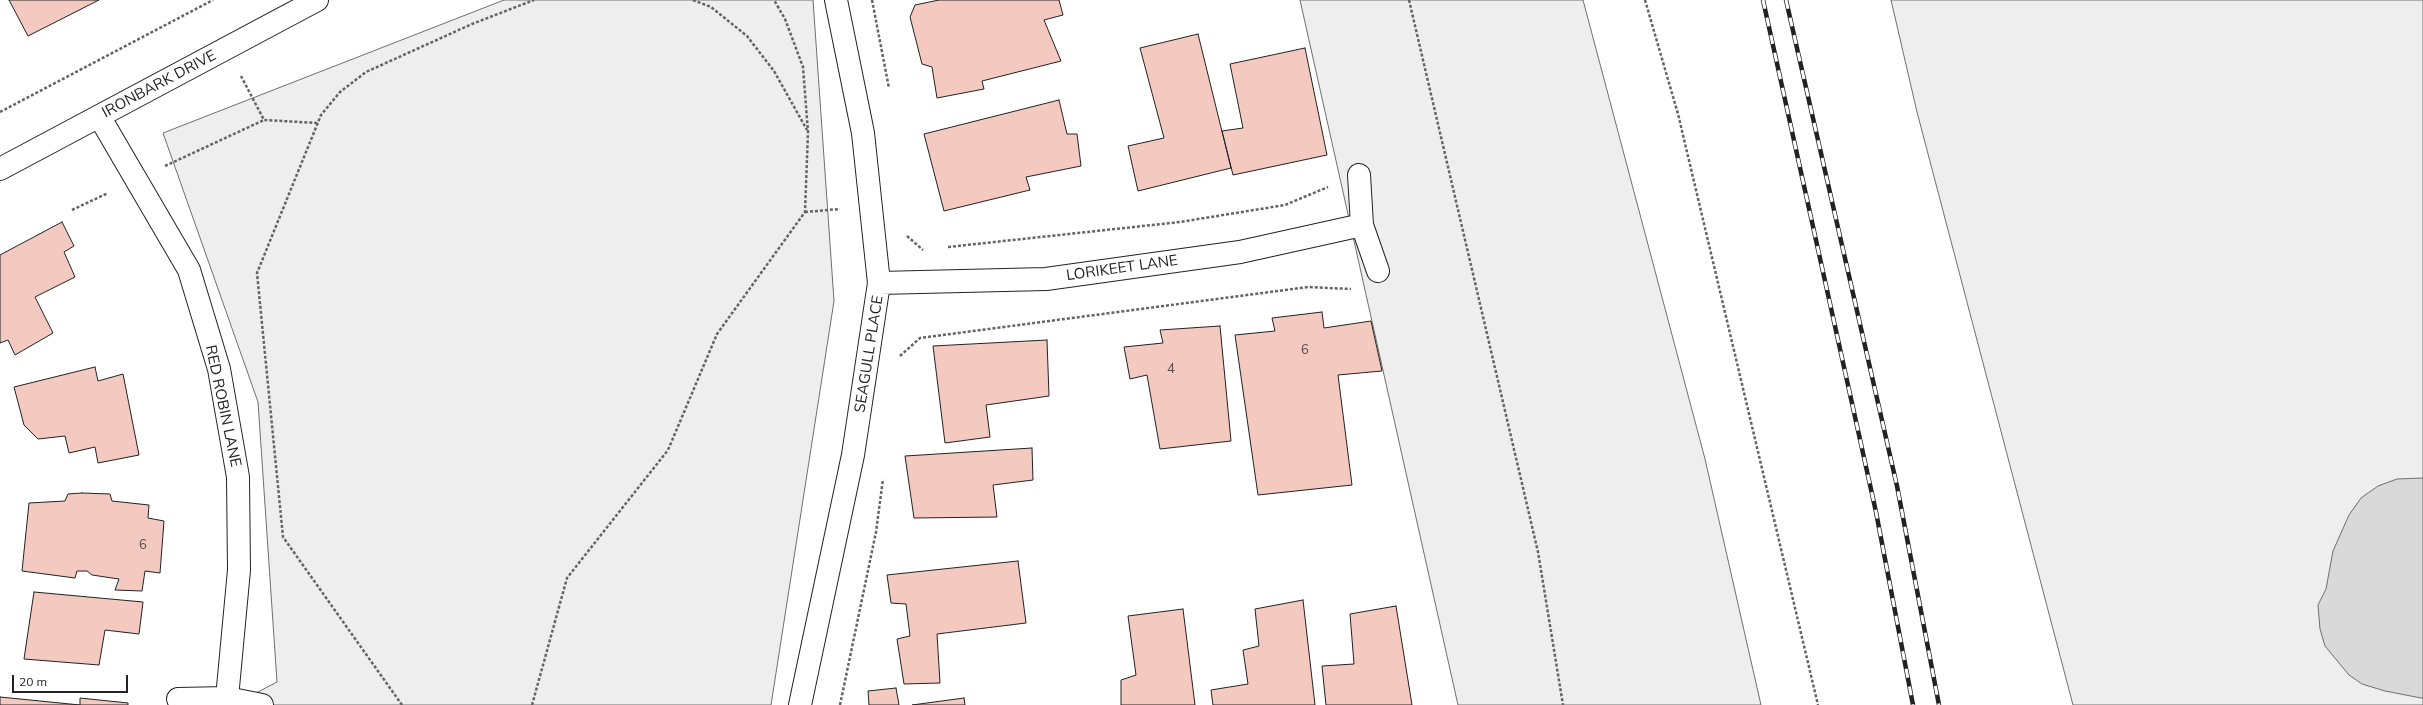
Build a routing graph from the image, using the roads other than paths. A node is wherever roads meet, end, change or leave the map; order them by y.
1 (317, 0) edge
2 (836, 0) edge
3 (100, 116) junction
4 (0, 169) edge
5 (1359, 175) road end
6 (1362, 225) junction
7 (1378, 271) road end
8 (880, 283) junction
9 (227, 698) junction
10 (178, 699) dead end
11 (262, 705) edge
12 (800, 705) edge

1 - 3 street, IRONBARK DRIVE
2 - 8 street, SEAGULL PLACE
3 - 4 street, IRONBARK DRIVE
3 - 9 street, RED ROBIN LANE
5 - 6 street
6 - 7 street
6 - 8 street, LORIKEET LANE
8 - 12 street, SEAGULL PLACE
9 - 10 street
9 - 11 street

